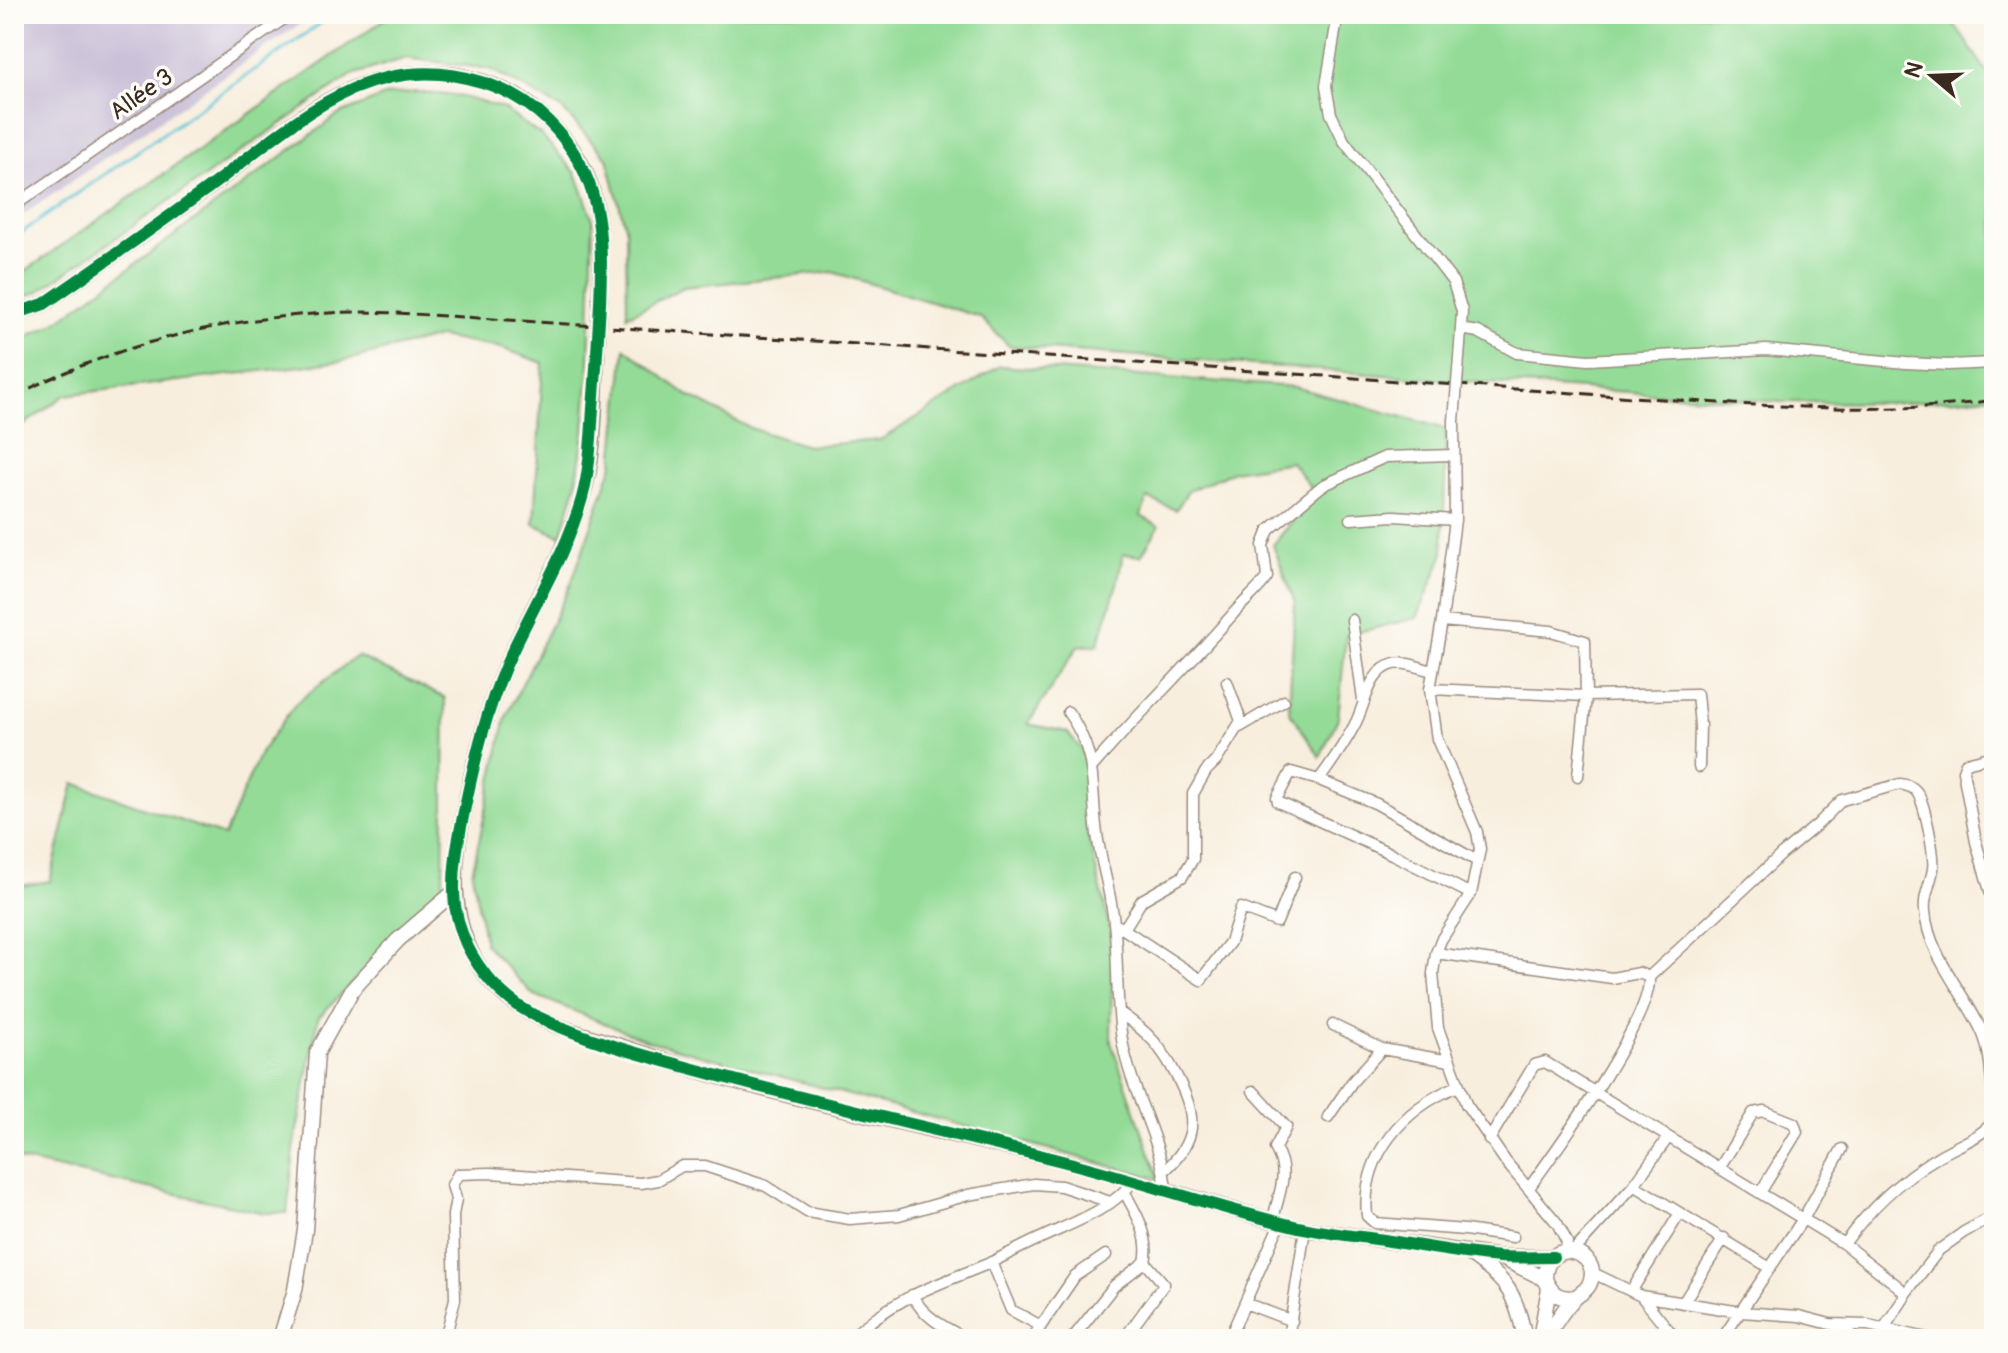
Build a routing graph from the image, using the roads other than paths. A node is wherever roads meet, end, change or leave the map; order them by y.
1 (291, 14) edge
2 (1338, 14) edge
3 (14, 206) edge
4 (14, 314) edge
5 (1461, 329) junction
6 (1994, 363) edge
7 (1454, 455) junction
8 (1351, 519) dead end
9 (1455, 520) junction
10 (1352, 620) dead end
11 (1442, 621) junction
12 (1432, 671) junction
13 (1227, 682) dead end
14 (1430, 689) junction
15 (1586, 696) junction
16 (1284, 701) dead end
17 (1363, 702) junction
18 (1068, 712) dead end
19 (1238, 728) junction
20 (1994, 756) edge
21 (1093, 766) junction
22 (1699, 767) dead end
23 (1578, 776) dead end
24 (1319, 780) junction
25 (1477, 861) junction
26 (1295, 877) dead end
27 (454, 892) junction
28 (1471, 894) junction
29 (1994, 905) edge
30 (1119, 926) junction
31 (1436, 953) junction
32 (1649, 977) junction
33 (1120, 1013) junction
34 (1333, 1025) dead end
35 (1382, 1049) junction
36 (1450, 1061) junction
37 (1458, 1086) junction
38 (1253, 1091) dead end
39 (1595, 1093) junction
40 (1994, 1101) edge
41 (1328, 1117) dead end
42 (1994, 1121) edge
43 (1667, 1139) junction
44 (1489, 1140) junction
45 (1842, 1149) dead end
46 (1719, 1169) junction
47 (1164, 1171) junction
48 (1634, 1185) junction
49 (1129, 1187) junction
50 (1529, 1188) junction
51 (1166, 1190) junction
52 (1760, 1193) junction
53 (1110, 1202) junction
54 (1680, 1213) junction
55 (1994, 1216) edge
56 (1803, 1219) junction
57 (1276, 1222) junction
58 (1398, 1225) junction
59 (1305, 1229) junction
60 (1513, 1237) dead end
61 (1724, 1238) junction
62 (1395, 1242) junction
63 (1844, 1244) junction
64 (1465, 1251) junction
65 (1564, 1253) junction
66 (1106, 1255) dead end
67 (1500, 1257) junction
68 (991, 1262) junction
69 (1145, 1262) junction
70 (1770, 1268) junction
71 (1591, 1272) junction
72 (1547, 1283) junction
73 (1616, 1283) junction
74 (1588, 1287) junction
75 (1637, 1293) junction
76 (1905, 1294) junction
77 (912, 1295) junction
78 (1575, 1297) junction
79 (1245, 1303) junction
80 (1683, 1303) junction
81 (1741, 1312) junction
82 (1292, 1321) junction
83 (1830, 1324) junction
84 (1041, 1326) junction
85 (1884, 1328) junction
86 (1898, 1335) edge
87 (280, 1339) edge
88 (445, 1339) edge
89 (850, 1339) edge
90 (967, 1339) edge
91 (1032, 1339) edge
92 (1072, 1339) edge
93 (1124, 1339) edge
94 (1229, 1339) edge
95 (1288, 1339) edge
96 (1525, 1339) edge
97 (1543, 1339) edge
98 (1676, 1339) edge
99 (1722, 1339) edge
100 (1859, 1339) edge
101 (1931, 1339) edge

1 - 3 street, Allée 3
2 - 5 street
4 - 27 street, bridge
5 - 6 street
5 - 7 street, bridge
7 - 9 street
7 - 21 street
8 - 9 street
9 - 11 street
10 - 17 street
11 - 12 street
11 - 15 street
12 - 14 street
12 - 17 street
13 - 19 street
14 - 15 street
14 - 25 street
15 - 22 street
15 - 23 street
16 - 19 street
17 - 24 street
18 - 21 street
19 - 30 street
20 - 29 street
21 - 30 street
24 - 25 street
24 - 28 street
25 - 28 street
26 - 30 street
27 - 49 street
27 - 87 street
28 - 31 street
30 - 33 street
31 - 32 street
31 - 36 street
32 - 39 street
32 - 40 street
33 - 47 street
33 - 47 street
34 - 35 street
35 - 36 street
35 - 41 street
36 - 37 street
37 - 44 street
37 - 58 street
38 - 57 street
39 - 43 street
39 - 44 street
39 - 50 street
42 - 63 street
43 - 46 street
43 - 48 street
44 - 50 street
45 - 56 street
46 - 52 street
46 - 52 street
47 - 51 street
48 - 54 street
48 - 65 street
49 - 51 street
49 - 53 street
49 - 69 street
50 - 65 street
51 - 57 street
52 - 56 street
53 - 68 street
53 - 88 street
54 - 61 street
54 - 75 street
55 - 76 street
56 - 63 street
56 - 70 street
57 - 59 street
57 - 79 street
58 - 60 street
58 - 62 street
59 - 62 street
59 - 82 street
61 - 70 street
61 - 80 street
62 - 64 street
63 - 76 street
64 - 67 street
64 - 96 street
65 - 67 street
65 - 71 street
65 - 72 street
66 - 84 street
67 - 72 street
68 - 77 street
68 - 84 street
69 - 92 street
69 - 93 street
70 - 81 street
71 - 73 street
71 - 74 street
72 - 78 street
72 - 97 street
73 - 74 street
73 - 75 street
74 - 78 street
75 - 80 street
75 - 98 street
76 - 85 street
77 - 89 street
77 - 90 street
78 - 97 street
79 - 82 street
79 - 94 street
80 - 81 street
81 - 83 street
81 - 99 street
82 - 95 street
83 - 85 street
83 - 100 street
84 - 91 street
85 - 86 street
86 - 101 street

